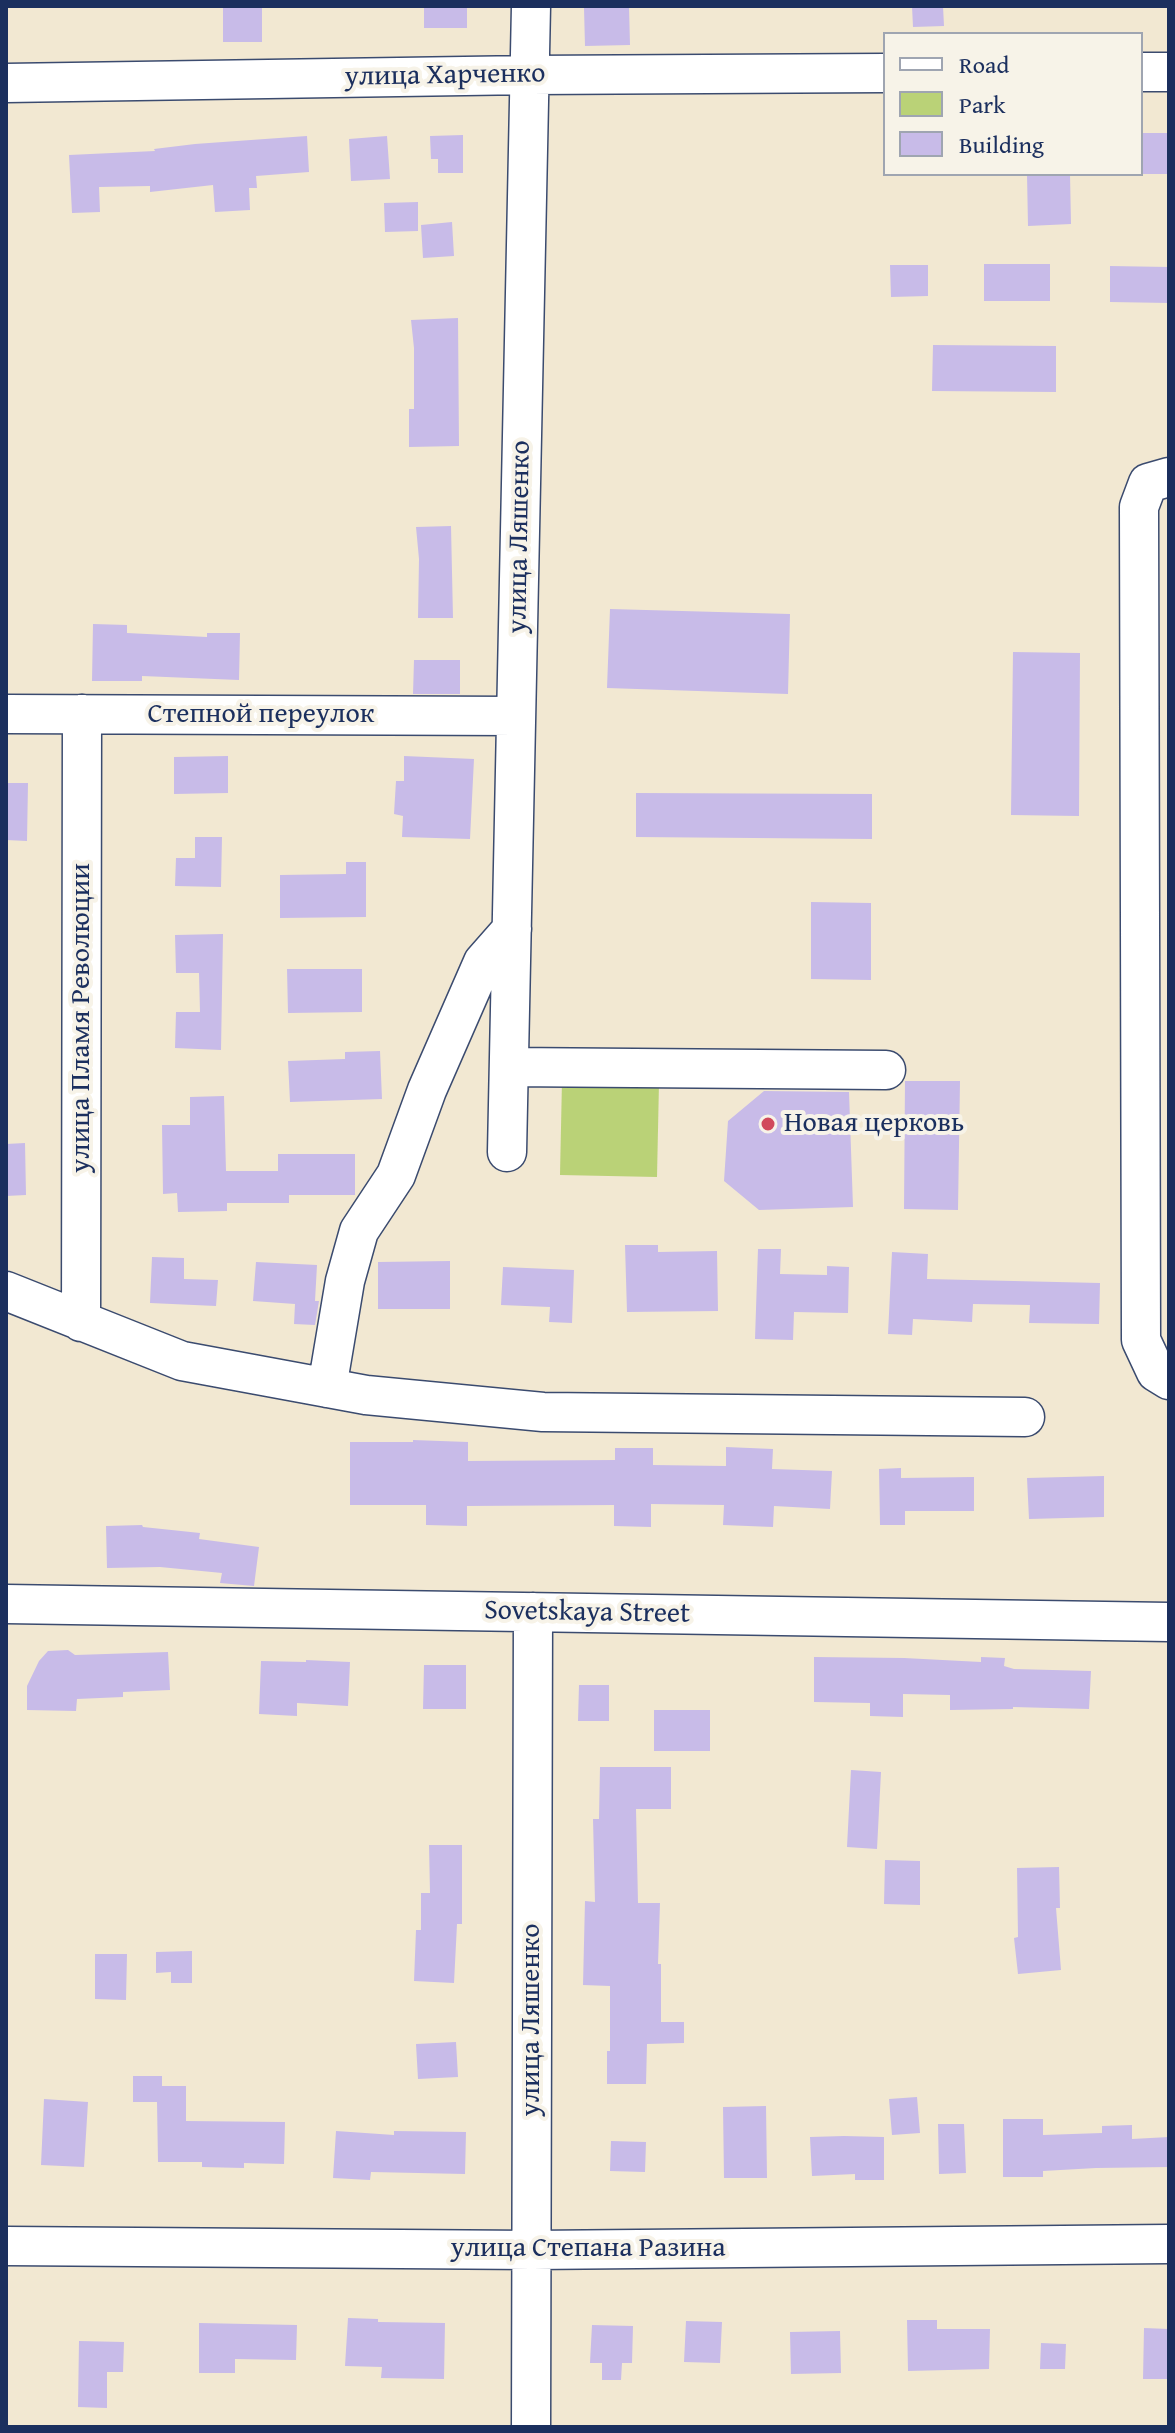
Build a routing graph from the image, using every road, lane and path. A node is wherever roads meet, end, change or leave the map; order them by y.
1 (531, 6) edge
2 (1143, 72) edge
3 (1169, 72) edge
4 (883, 73) edge
5 (530, 75) junction
6 (6, 83) edge
7 (1169, 477) edge
8 (6, 714) edge
9 (82, 714) junction
10 (516, 716) junction
11 (512, 929) junction
12 (509, 1067) junction
13 (886, 1070) dead end
14 (507, 1152) dead end
15 (6, 1291) edge
16 (81, 1322) junction
17 (1169, 1380) edge
18 (327, 1388) junction
19 (1025, 1417) dead end
20 (6, 1604) edge
21 (533, 1612) junction
22 (1169, 1622) edge
23 (1169, 2244) edge
24 (6, 2246) edge
25 (532, 2250) junction
26 (531, 2427) edge

1 - 5 street, улица Ляшенко
2 - 3 street
4 - 5 street, улица Харченко
5 - 6 street, улица Харченко
5 - 10 street, улица Ляшенко
7 - 17 street
8 - 9 street, Степной переулок
9 - 10 street, Степной переулок
9 - 16 street, улица Пламя Революции
10 - 11 street, улица Ляшенко
11 - 12 street, улица Ляшенко
11 - 18 street
12 - 13 street
12 - 14 street, улица Ляшенко
15 - 16 street
16 - 18 street
18 - 19 street
20 - 21 street, Sovetskaya Street
21 - 22 street, Sovetskaya Street
21 - 25 street, улица Ляшенко
23 - 25 street, улица Степана Разина
24 - 25 street, улица Степана Разина
25 - 26 street, улица Ляшенко

